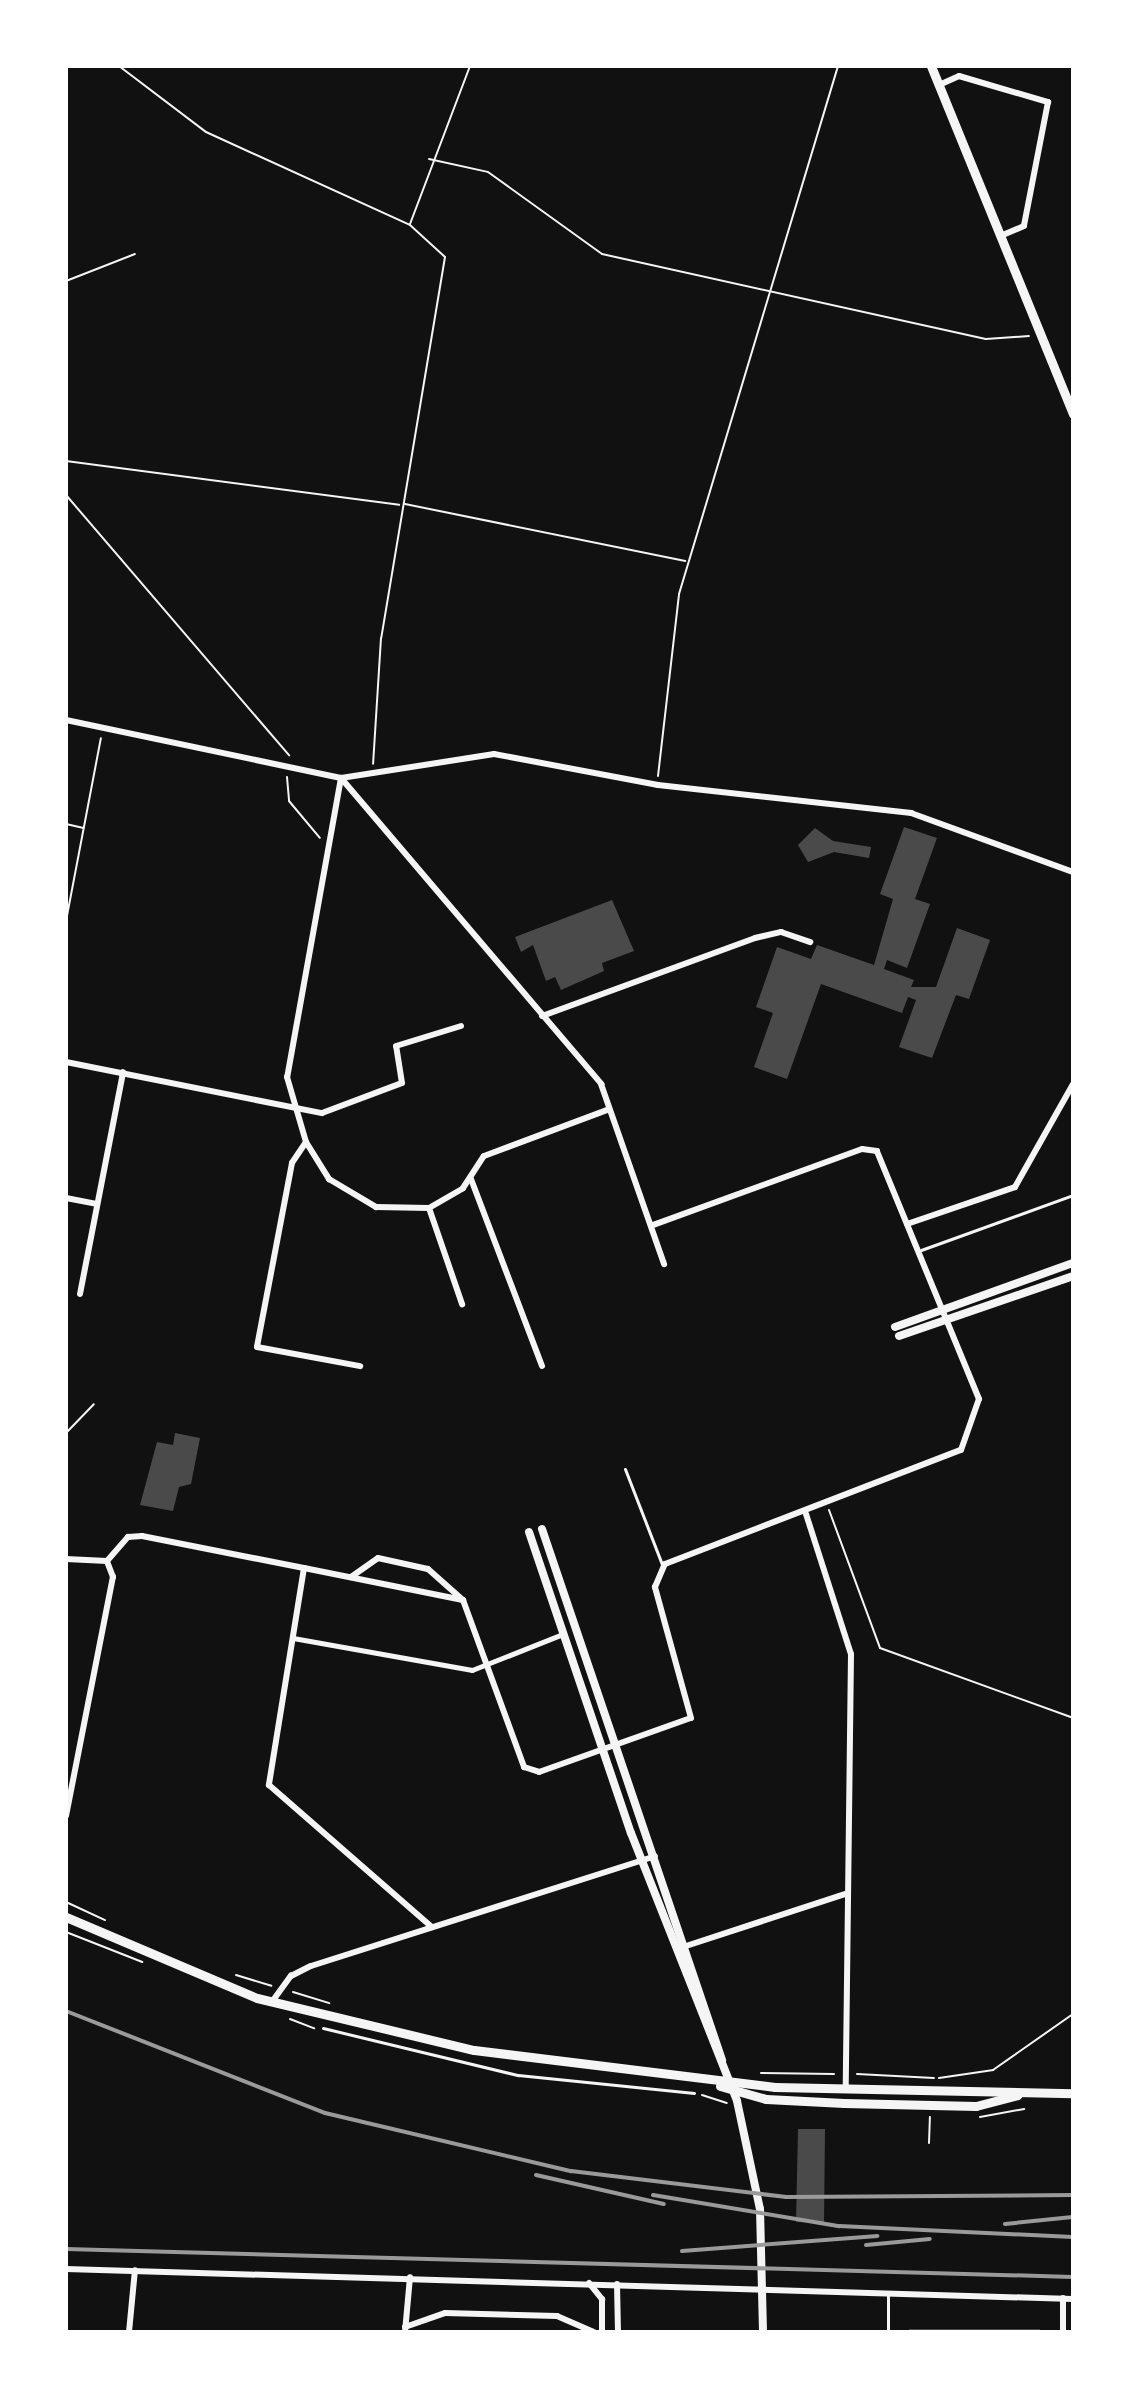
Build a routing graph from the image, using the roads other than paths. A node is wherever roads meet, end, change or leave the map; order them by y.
1 (931, 66) edge
2 (939, 85) junction
3 (1001, 236) junction
4 (1073, 414) edge
5 (66, 720) edge
6 (341, 778) junction
7 (1073, 872) edge
8 (810, 942) dead end
9 (542, 1016) junction
10 (461, 1026) dead end
11 (66, 1062) edge
12 (123, 1072) junction
13 (1073, 1084) edge
14 (291, 1103) junction
15 (607, 1110) junction
16 (306, 1142) junction
17 (471, 1179) junction
18 (1073, 1195) edge
19 (66, 1198) edge
20 (96, 1204) junction
21 (429, 1208) junction
22 (907, 1224) junction
23 (653, 1225) junction
24 (917, 1252) junction
25 (1073, 1263) edge
26 (664, 1264) dead end
27 (1073, 1276) edge
28 (80, 1294) dead end
29 (462, 1304) dead end
30 (940, 1310) junction
31 (944, 1319) junction
32 (360, 1366) dead end
33 (542, 1366) dead end
34 (625, 1469) dead end
35 (806, 1514) junction
36 (542, 1529) dead end
37 (529, 1532) dead end
38 (66, 1559) edge
39 (107, 1561) junction
40 (663, 1567) junction
41 (304, 1568) junction
42 (351, 1577) junction
43 (463, 1600) junction
44 (563, 1634) junction
45 (293, 1638) junction
46 (488, 1664) junction
47 (617, 1746) junction
48 (604, 1750) junction
49 (66, 1816) edge
50 (657, 1856) junction
51 (642, 1859) junction
52 (845, 1894) junction
53 (66, 1917) edge
54 (432, 1927) junction
55 (686, 1946) junction
56 (274, 1999) junction
57 (323, 2028) dead end
58 (722, 2061) junction
59 (697, 2080) junction
60 (846, 2089) junction
61 (694, 2093) dead end
62 (1023, 2093) junction
63 (1073, 2093) edge
64 (66, 2269) edge
65 (135, 2270) junction
66 (410, 2277) junction
67 (589, 2283) junction
68 (615, 2284) junction
69 (888, 2293) junction
70 (1063, 2298) junction
71 (602, 2299) junction
72 (1073, 2299) edge
73 (405, 2330) edge
74 (129, 2332) edge
75 (594, 2332) edge
76 (602, 2332) edge
77 (618, 2332) edge
78 (763, 2332) edge
79 (888, 2332) edge
80 (1063, 2332) edge

1 - 2 main road
2 - 3 main road
2 - 3 street
3 - 4 main road
5 - 6 street
6 - 7 street
6 - 9 street
6 - 14 street
8 - 9 street
9 - 15 street
10 - 14 street
11 - 12 street
12 - 14 street
12 - 20 street
13 - 22 street
14 - 16 street
15 - 17 street
15 - 23 street
16 - 21 street
16 - 32 street
17 - 21 street
17 - 33 street
18 - 24 lane
19 - 20 street
20 - 28 street
21 - 29 street
22 - 23 street
22 - 24 street
23 - 26 street
24 - 30 street
25 - 30 street
27 - 31 street
30 - 31 street
30 - 31 street
31 - 35 street
34 - 40 lane
35 - 40 street
35 - 52 street
36 - 47 street
37 - 44 street
38 - 39 street
39 - 41 street
39 - 49 street
40 - 47 street
41 - 42 street
41 - 45 street
42 - 43 street
42 - 43 street
43 - 46 street
44 - 46 street
44 - 48 street
45 - 46 street
45 - 54 street
46 - 48 street
47 - 48 street
47 - 50 street
48 - 51 street
50 - 51 street
50 - 55 street
51 - 54 street
51 - 58 street
52 - 55 street
52 - 60 street
53 - 56 main road
54 - 56 street
55 - 58 street
56 - 59 main road
57 - 61 lane
58 - 78 street
59 - 60 main road
59 - 62 main road
60 - 62 main road
62 - 63 main road
64 - 65 street
65 - 66 street
65 - 74 street
66 - 67 street
66 - 73 street
67 - 68 street
67 - 71 street
68 - 69 street
68 - 71 street
68 - 77 street
69 - 70 street
69 - 79 lane
70 - 72 street
70 - 80 street
71 - 76 street
73 - 75 street

